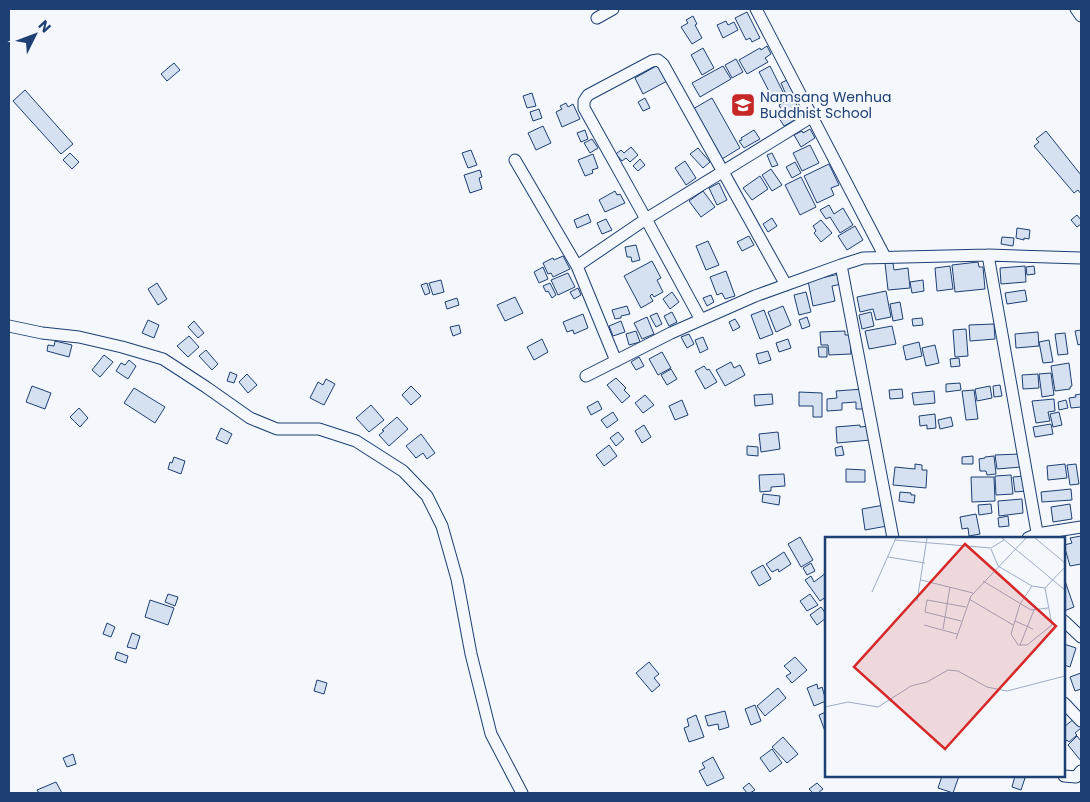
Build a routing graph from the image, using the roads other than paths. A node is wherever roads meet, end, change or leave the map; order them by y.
1 (613, 9) edge
2 (756, 9) edge
3 (1076, 9) edge
4 (1081, 16) edge
5 (597, 18) dead end
6 (812, 116) junction
7 (515, 160) dead end
8 (724, 172) junction
9 (646, 219) junction
10 (988, 255) junction
11 (885, 257) junction
12 (1081, 258) edge
13 (841, 264) junction
14 (577, 266) junction
15 (786, 285) junction
16 (701, 320) junction
17 (9, 326) edge
18 (616, 361) junction
19 (586, 376) dead end
20 (1081, 527) edge
21 (893, 537) edge
22 (1034, 537) edge
23 (1066, 626) edge
24 (1081, 637) edge
25 (1065, 704) edge
26 (1081, 721) edge
27 (1081, 770) edge
28 (1065, 776) edge
29 (522, 793) edge

1 - 5 street
2 - 6 street
3 - 4 street
6 - 8 street
6 - 11 street
7 - 14 street
8 - 9 street
8 - 9 street
8 - 15 street
9 - 14 street
9 - 16 street
10 - 11 street
10 - 12 street
10 - 22 street
11 - 13 street
13 - 15 street
13 - 21 street
14 - 18 street
15 - 16 street
16 - 18 street
17 - 29 street
18 - 19 street
20 - 22 street
23 - 24 street
25 - 26 street
27 - 28 street

